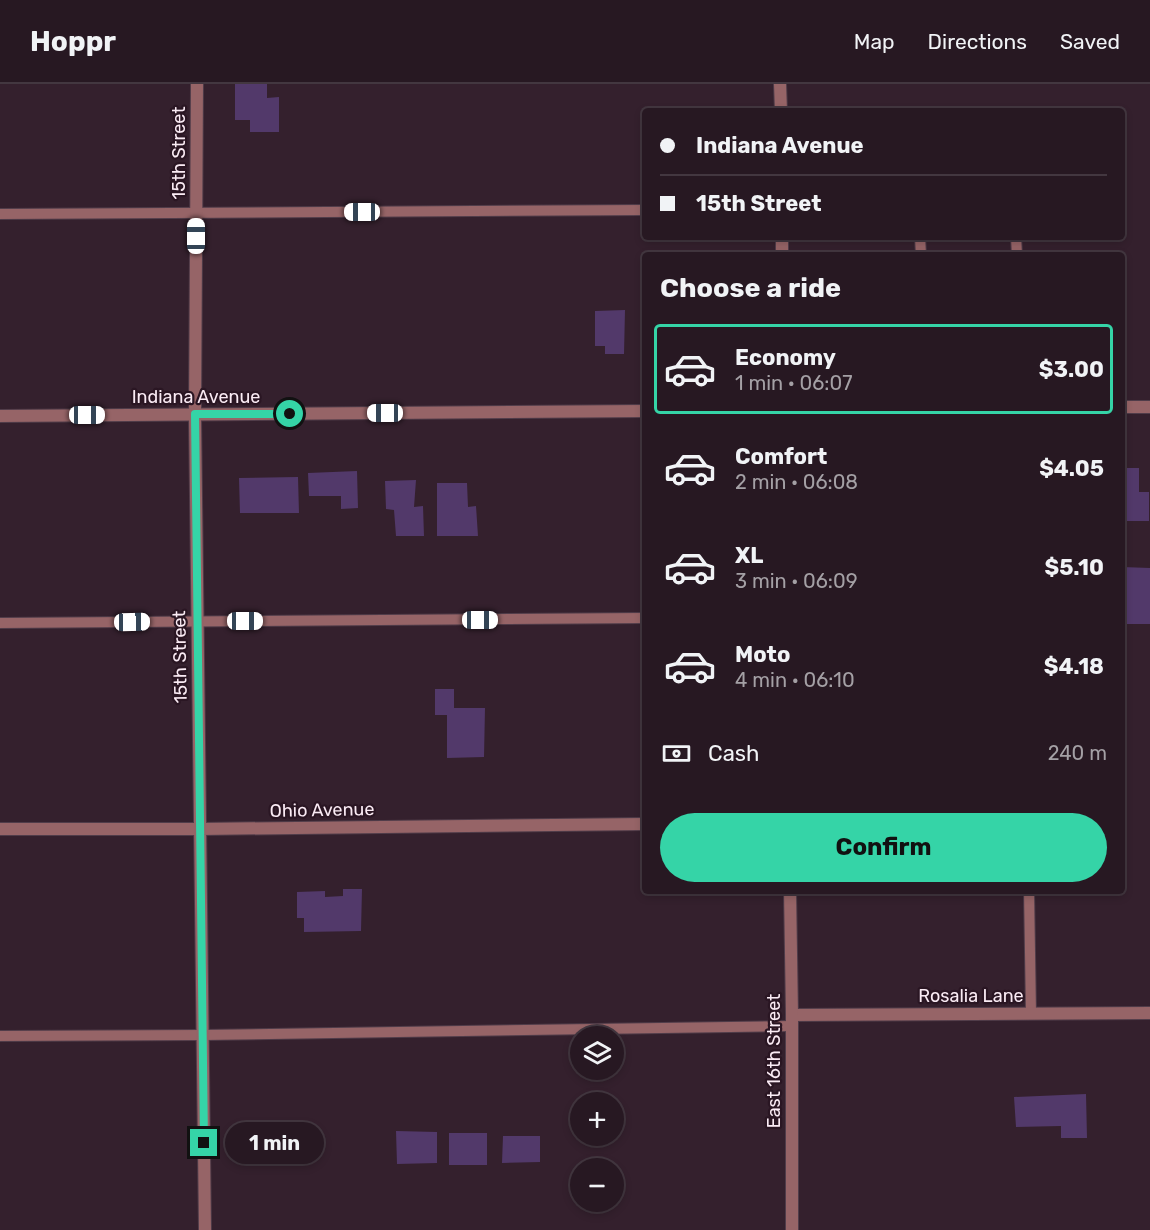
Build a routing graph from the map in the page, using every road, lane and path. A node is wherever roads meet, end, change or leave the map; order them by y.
1 (197, 84) edge
2 (780, 84) edge
3 (781, 108) edge
4 (642, 210) edge
5 (0, 214) edge
6 (196, 214) junction
7 (1125, 407) edge
8 (1150, 407) edge
9 (642, 411) edge
10 (195, 414) junction
11 (0, 416) edge
12 (642, 618) edge
13 (198, 621) junction
14 (0, 623) edge
15 (642, 824) edge
16 (200, 829) junction
17 (0, 830) edge
18 (790, 894) edge
19 (1029, 894) edge
20 (1150, 1012) edge
21 (1031, 1014) junction
22 (792, 1021) junction
23 (202, 1035) junction
24 (0, 1036) edge
25 (205, 1230) edge
26 (792, 1230) edge

1 - 6 street, 15th Street
2 - 3 street
4 - 6 lane
5 - 6 lane
6 - 10 street, 15th Street
7 - 8 street
9 - 10 street, Indiana Avenue
10 - 11 street, Indiana Avenue
10 - 13 street, 15th Street
12 - 13 lane
13 - 14 lane
13 - 16 street, 15th Street
15 - 16 street, Ohio Avenue
16 - 17 street, Ohio Avenue
16 - 23 street, 15th Street
18 - 22 street, East 16th Street
19 - 21 lane
20 - 21 street, Rosalia Lane
21 - 22 street, Rosalia Lane
22 - 23 lane
22 - 26 street, East 16th Street
23 - 24 lane
23 - 25 street, 15th Street

